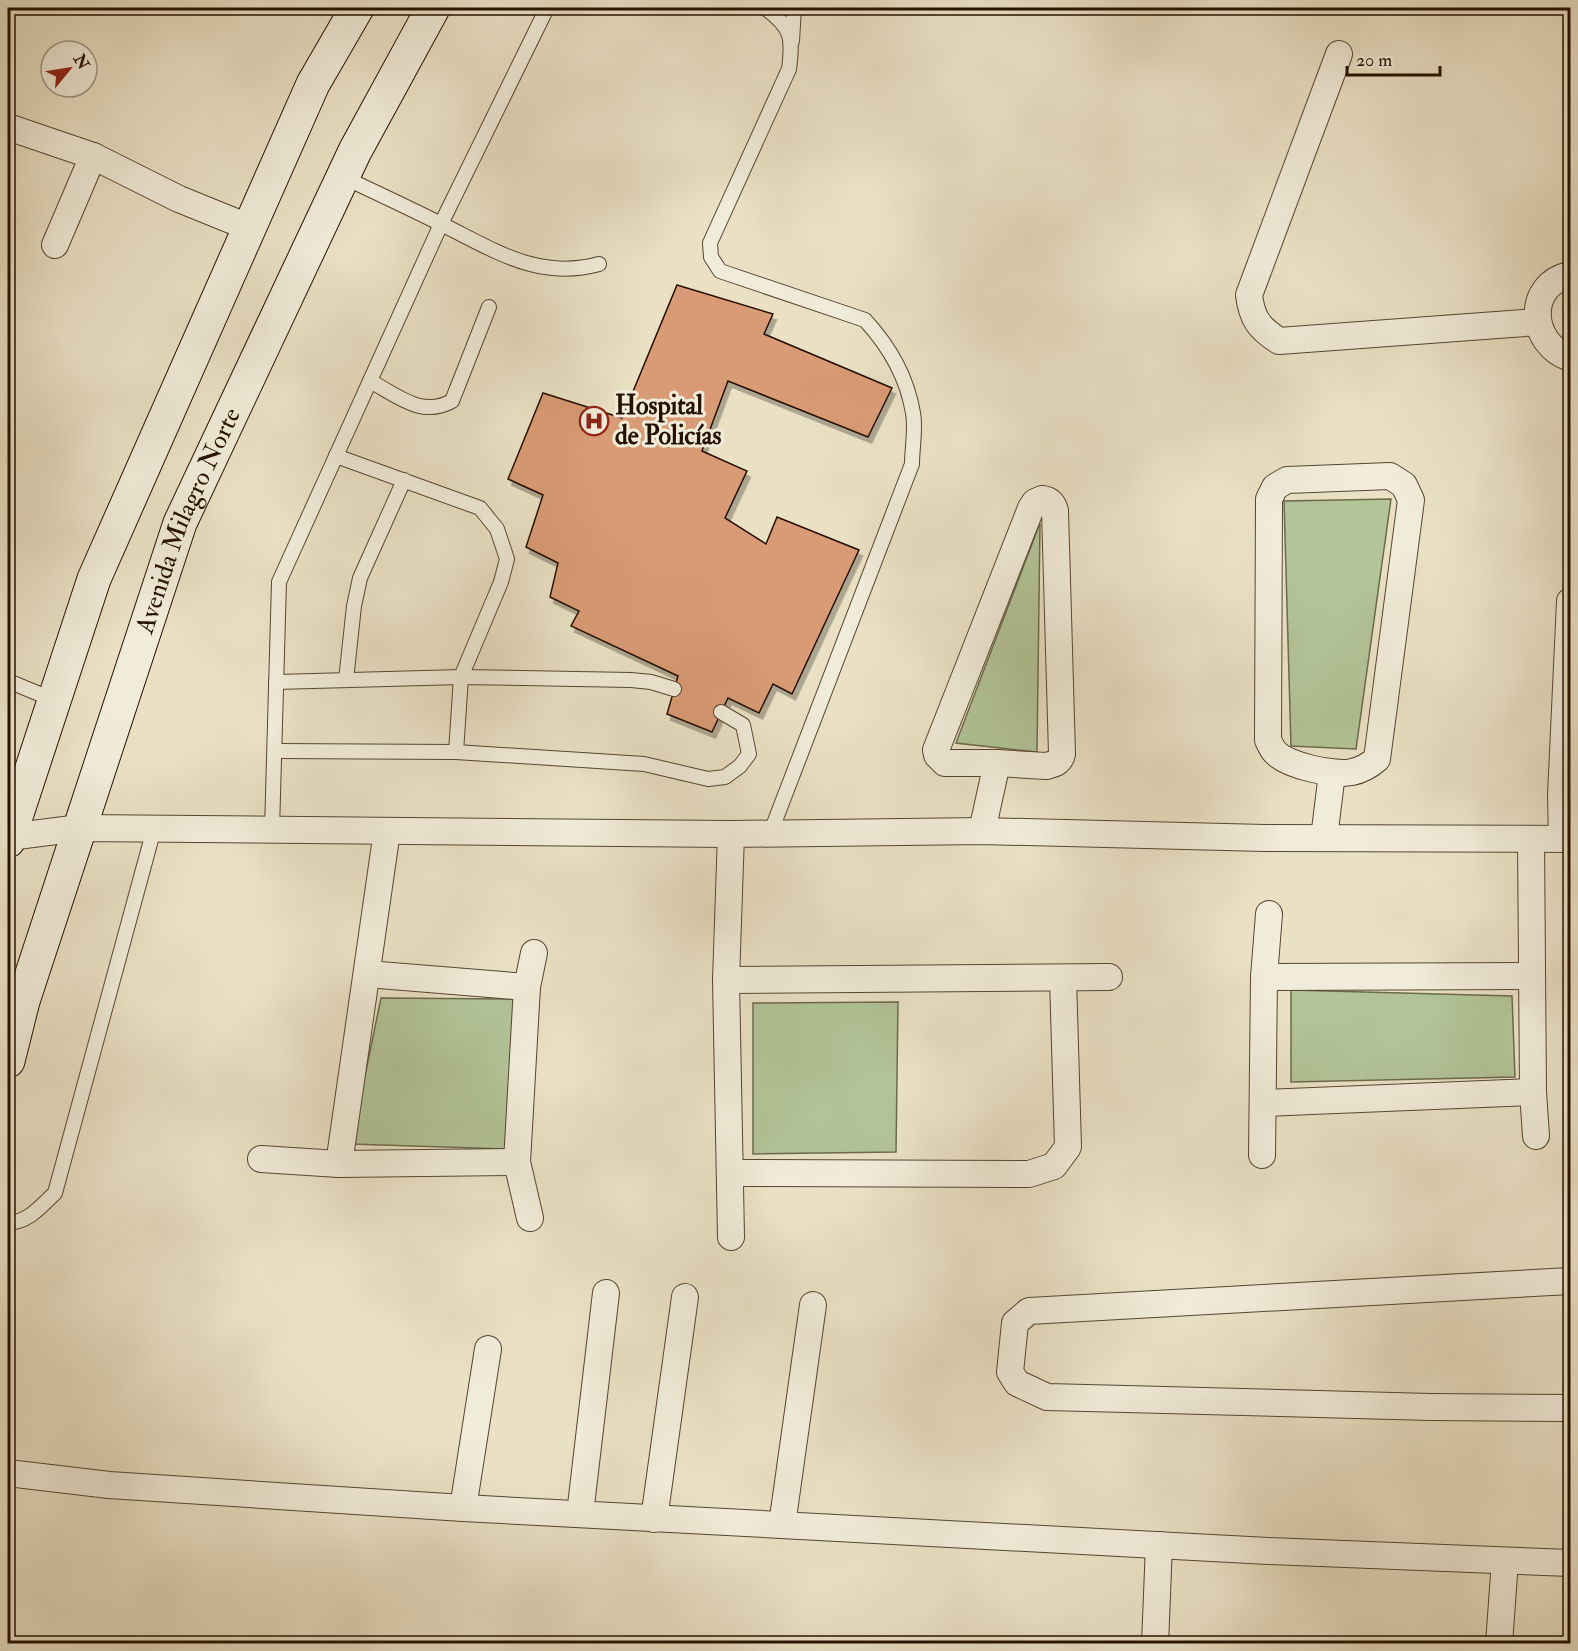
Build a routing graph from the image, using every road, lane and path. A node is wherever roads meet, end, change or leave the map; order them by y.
1 (357, 8) edge
2 (433, 8) edge
3 (548, 8) edge
4 (765, 8) edge
5 (794, 8) edge
6 (792, 43) junction
7 (1339, 54) dead end
8 (8, 127) edge
9 (93, 156) junction
10 (344, 177) junction
11 (441, 224) junction
12 (248, 226) junction
13 (55, 245) dead end
14 (599, 264) dead end
15 (1570, 275) edge
16 (489, 307) dead end
17 (1538, 322) junction
18 (1570, 358) edge
19 (370, 381) junction
20 (336, 456) junction
21 (404, 480) junction
22 (1570, 601) edge
23 (461, 677) junction
24 (346, 680) junction
25 (8, 681) edge
26 (276, 682) junction
27 (674, 689) dead end
28 (54, 700) junction
29 (722, 712) dead end
30 (275, 751) junction
31 (456, 752) junction
32 (997, 763) junction
33 (1332, 773) junction
34 (80, 828) junction
35 (154, 829) junction
36 (272, 830) junction
37 (387, 831) junction
38 (982, 831) junction
39 (731, 834) junction
40 (770, 834) junction
41 (1324, 838) junction
42 (8, 839) edge
43 (1531, 839) junction
44 (1566, 839) edge
45 (1269, 914) dead end
46 (534, 953) dead end
47 (367, 974) junction
48 (1531, 976) junction
49 (1109, 977) dead end
50 (1264, 977) junction
51 (1063, 978) junction
52 (726, 980) junction
53 (527, 987) junction
54 (8, 1060) edge
55 (1533, 1092) junction
56 (1264, 1103) junction
57 (1536, 1136) dead end
58 (1262, 1155) dead end
59 (261, 1159) dead end
60 (517, 1162) junction
61 (339, 1164) junction
62 (730, 1173) junction
63 (530, 1218) dead end
64 (8, 1222) edge
65 (731, 1237) dead end
66 (1570, 1281) edge
67 (606, 1293) dead end
68 (685, 1297) dead end
69 (813, 1305) dead end
70 (488, 1349) dead end
71 (1570, 1408) edge
72 (8, 1473) edge
73 (463, 1508) junction
74 (580, 1514) junction
75 (654, 1519) junction
76 (782, 1525) junction
77 (1159, 1545) junction
78 (1505, 1561) junction
79 (1570, 1563) edge
80 (1155, 1644) edge
81 (1499, 1644) edge

1 - 12 main road
2 - 10 main road, Avenida Milagro Norte
3 - 11 lane
4 - 6 lane
5 - 6 lane
6 - 40 lane
7 - 17 street
8 - 9 street
9 - 12 street
9 - 13 street
10 - 11 lane
10 - 34 main road, Avenida Milagro Norte
11 - 14 lane
11 - 19 lane
12 - 28 main road
15 - 17 street
16 - 19 lane
17 - 18 street
19 - 20 lane
20 - 21 lane
20 - 26 lane
21 - 23 lane
21 - 24 lane
22 - 44 street
23 - 24 lane
23 - 27 lane
23 - 31 lane
24 - 26 lane
25 - 28 lane
26 - 30 lane
28 - 42 main road
29 - 31 lane
30 - 31 lane
30 - 36 lane
32 - 32 street
32 - 38 street
33 - 33 street
33 - 41 street
34 - 35 street
34 - 42 street
34 - 54 main road, Avenida Milagro Norte
35 - 36 street
35 - 64 lane
36 - 37 street
37 - 39 street
37 - 47 street
38 - 40 street
38 - 41 street
39 - 40 street
39 - 52 street
41 - 43 street
43 - 44 street
43 - 48 street
45 - 50 street
46 - 53 street
47 - 53 street
47 - 61 street
48 - 50 street
48 - 55 street
49 - 51 street
50 - 56 street
51 - 52 street
51 - 62 street
52 - 62 street
53 - 60 street
55 - 56 street
55 - 57 street
56 - 58 street
59 - 61 street
60 - 61 street
60 - 63 street
62 - 65 street
66 - 71 street
67 - 74 street
68 - 75 street
69 - 76 street
70 - 73 street
72 - 73 street
73 - 74 street
74 - 75 street
75 - 76 street
76 - 77 street
77 - 78 street
77 - 80 street
78 - 79 street
78 - 81 street

